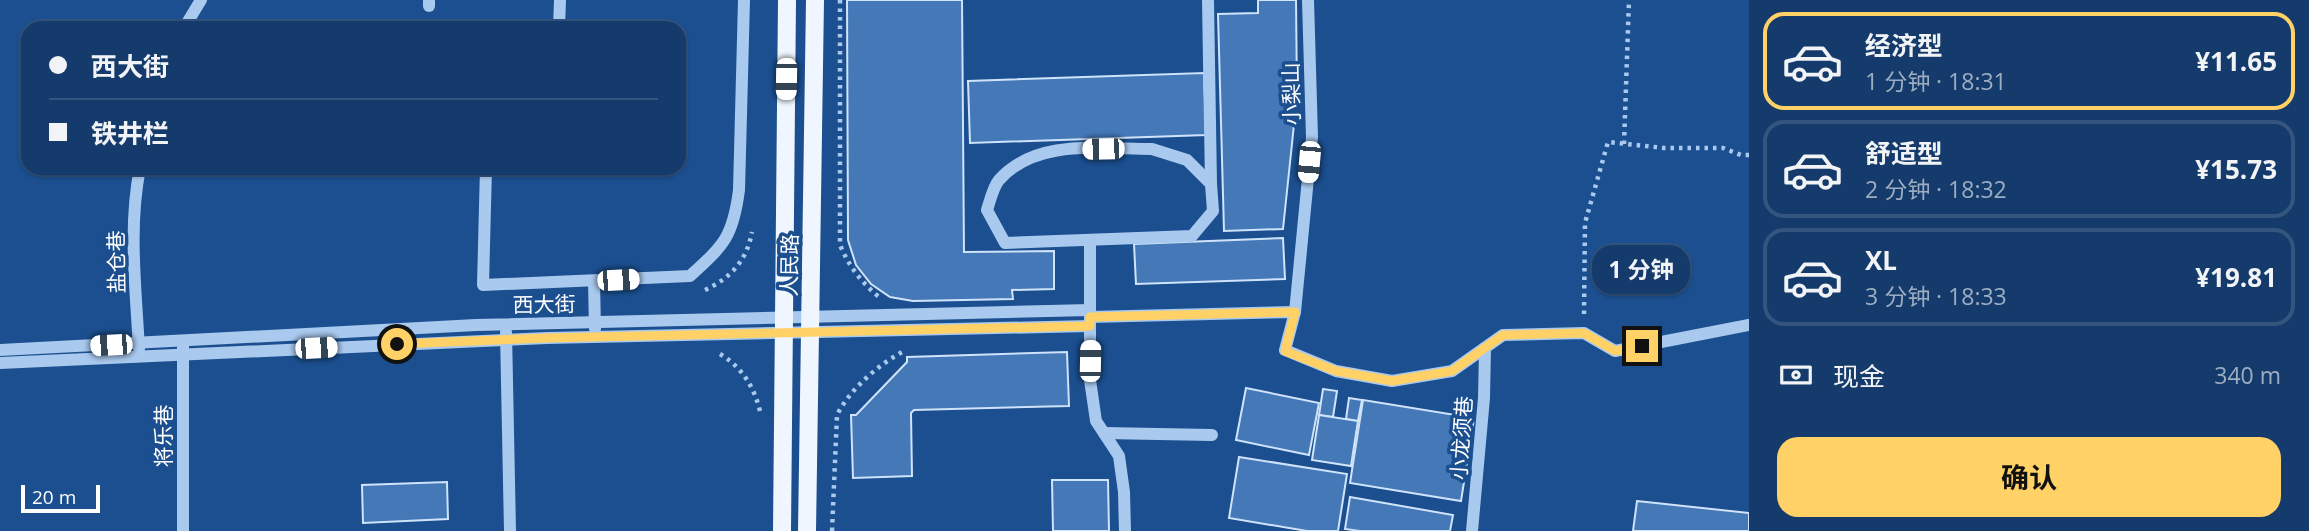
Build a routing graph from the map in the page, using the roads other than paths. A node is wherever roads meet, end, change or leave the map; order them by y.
1 (201, 0) edge
2 (560, 0) edge
3 (744, 0) edge
4 (787, 0) edge
5 (815, 0) edge
6 (1208, 0) edge
7 (1308, 0) edge
8 (188, 21) edge
9 (559, 21) edge
10 (139, 175) edge
11 (486, 175) edge
12 (1211, 184) junction
13 (1090, 240) junction
14 (594, 281) junction
15 (1295, 312) junction
16 (1090, 318) junction
17 (595, 322) junction
18 (506, 324) junction
19 (783, 325) junction
20 (811, 325) junction
21 (1749, 325) edge
22 (595, 337) junction
23 (506, 339) junction
24 (183, 340) junction
25 (1485, 348) junction
26 (0, 350) edge
27 (139, 350) junction
28 (183, 354) junction
29 (0, 363) edge
30 (1104, 433) junction
31 (1212, 436) dead end
32 (183, 531) edge
33 (510, 531) edge
34 (782, 531) edge
35 (807, 531) edge
36 (1125, 531) edge
37 (1472, 531) edge

1 - 8 street
2 - 9 street
3 - 14 street
4 - 19 main road, 人民路
5 - 20 main road, 人民路
6 - 12 street
7 - 15 street, 小梨山
10 - 27 street, 盐仓巷
11 - 14 street
12 - 13 street
12 - 13 street
13 - 16 street
14 - 17 street
15 - 16 street, 西大街
15 - 25 street, 小梨山
16 - 20 street, 西大街
16 - 30 street
17 - 18 street, 西大街
17 - 19 street, 西大街
17 - 22 street
18 - 23 street
18 - 24 street, 西大街
19 - 20 street, 西大街
19 - 22 street, 西大街
19 - 34 main road, 人民路
20 - 35 main road, 人民路
21 - 25 street
22 - 23 street, 西大街
23 - 28 street, 西大街
23 - 33 street
24 - 27 street, 西大街
24 - 28 street, 将乐巷
25 - 37 street, 小龙须巷
26 - 27 street, 西大街
27 - 28 street, 西大街
27 - 29 street
28 - 32 street, 将乐巷
30 - 31 street
30 - 36 street

